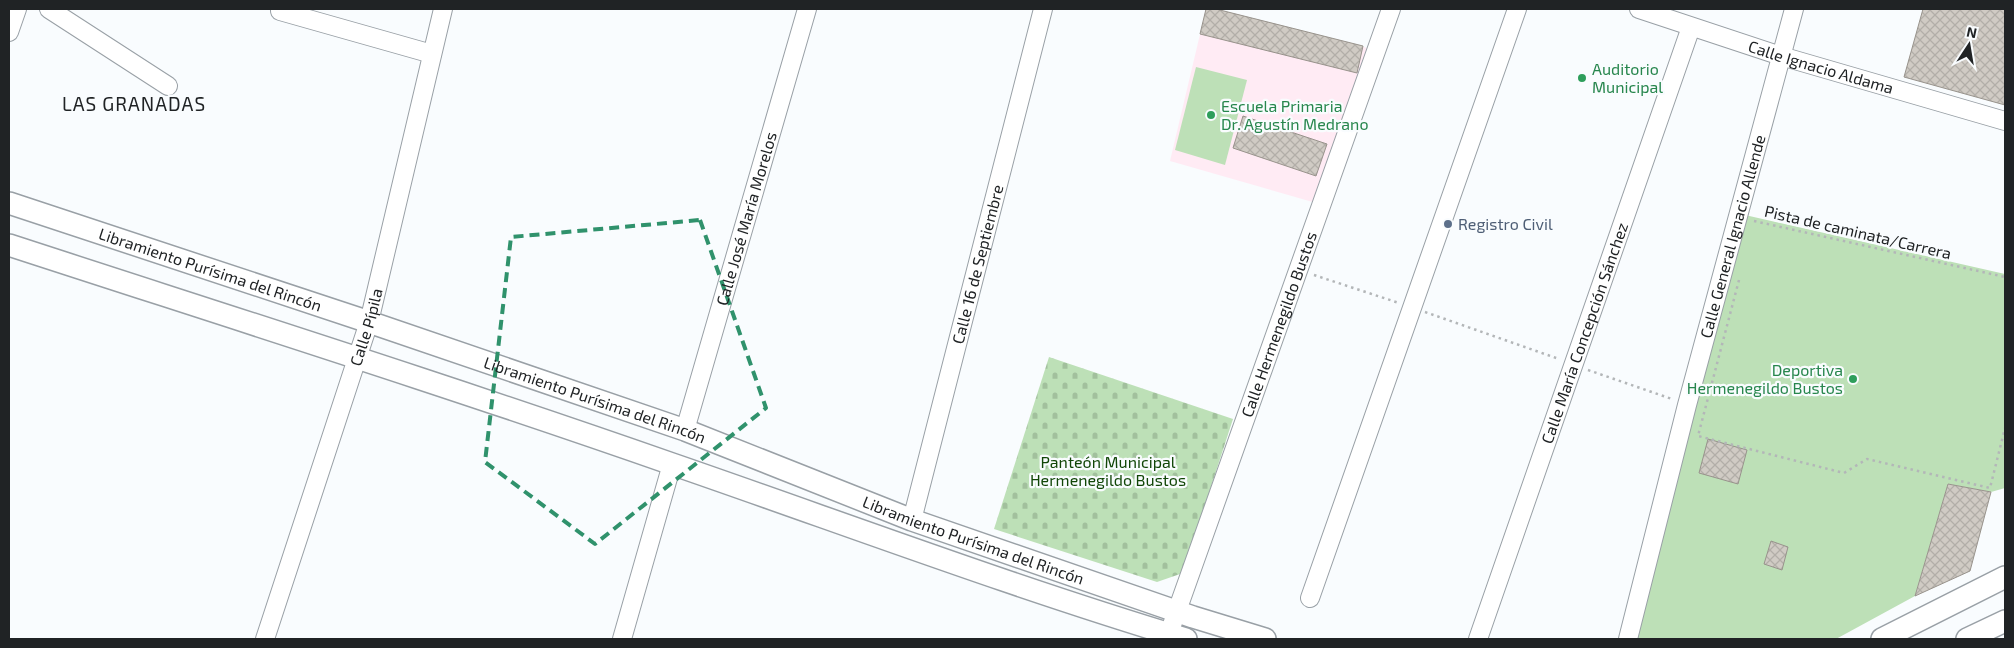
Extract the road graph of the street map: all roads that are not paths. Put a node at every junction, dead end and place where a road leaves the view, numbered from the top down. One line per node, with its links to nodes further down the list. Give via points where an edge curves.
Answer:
1 (17, 9): 12 (street)
2 (49, 9): 15 (street)
3 (443, 9): 13 (street, Calle Pípila)
4 (807, 9): 21 (street, Calle José María Morelos)
5 (1043, 9): 23 (street, Calle 16 de Septiembre)
6 (1391, 9): 26 (street, Calle Hermenegildo Bustos)
7 (1517, 9): 25 (street)
8 (1639, 9): 11 (street, Calle Ignacio Aldama)
9 (1794, 9): 14 (street, Calle General Ignacio Allende)
10 (280, 11): 13 (street)
11 (1691, 27): 14 (street, Calle Ignacio Aldama); 32 (street, Calle María Concepción Sánchez)
12 (9, 32)
13 (432, 54): 19 (street, Calle Pípila)
14 (1781, 56): 16 (street, Calle Ignacio Aldama); 33 (street, Calle General Ignacio Allende)
15 (168, 86)
16 (2005, 121)
17 (9, 203): 19 (main road, Libramiento Purísima del Rincón)
18 (9, 245): 20 (main road, Libramiento Purísima del Rincón)
19 (369, 322): 20 (street, Calle Pípila); 21 (main road, Libramiento Purísima del Rincón)
20 (357, 358): 22 (main road, Libramiento Purísima del Rincón); 29 (street, Calle Pípila)
21 (685, 430): 23 (main road, Libramiento Purísima del Rincón)
22 (672, 464): 28 (main road, Libramiento Purísima del Rincón); 30 (street)
23 (912, 520): 26 (main road, Libramiento Purísima del Rincón)
24 (2005, 577): 34 (main road)
25 (1310, 598)
26 (1176, 611): 28 (street, Calle Hermenegildo Bustos); 31 (main road, Libramiento Purísima del Rincón)
27 (2005, 621): 35 (main road)
28 (1174, 638)
29 (265, 639)
30 (622, 639)
31 (1264, 639)
32 (1478, 639)
33 (1628, 639)
34 (1882, 639)
35 (1967, 639)

